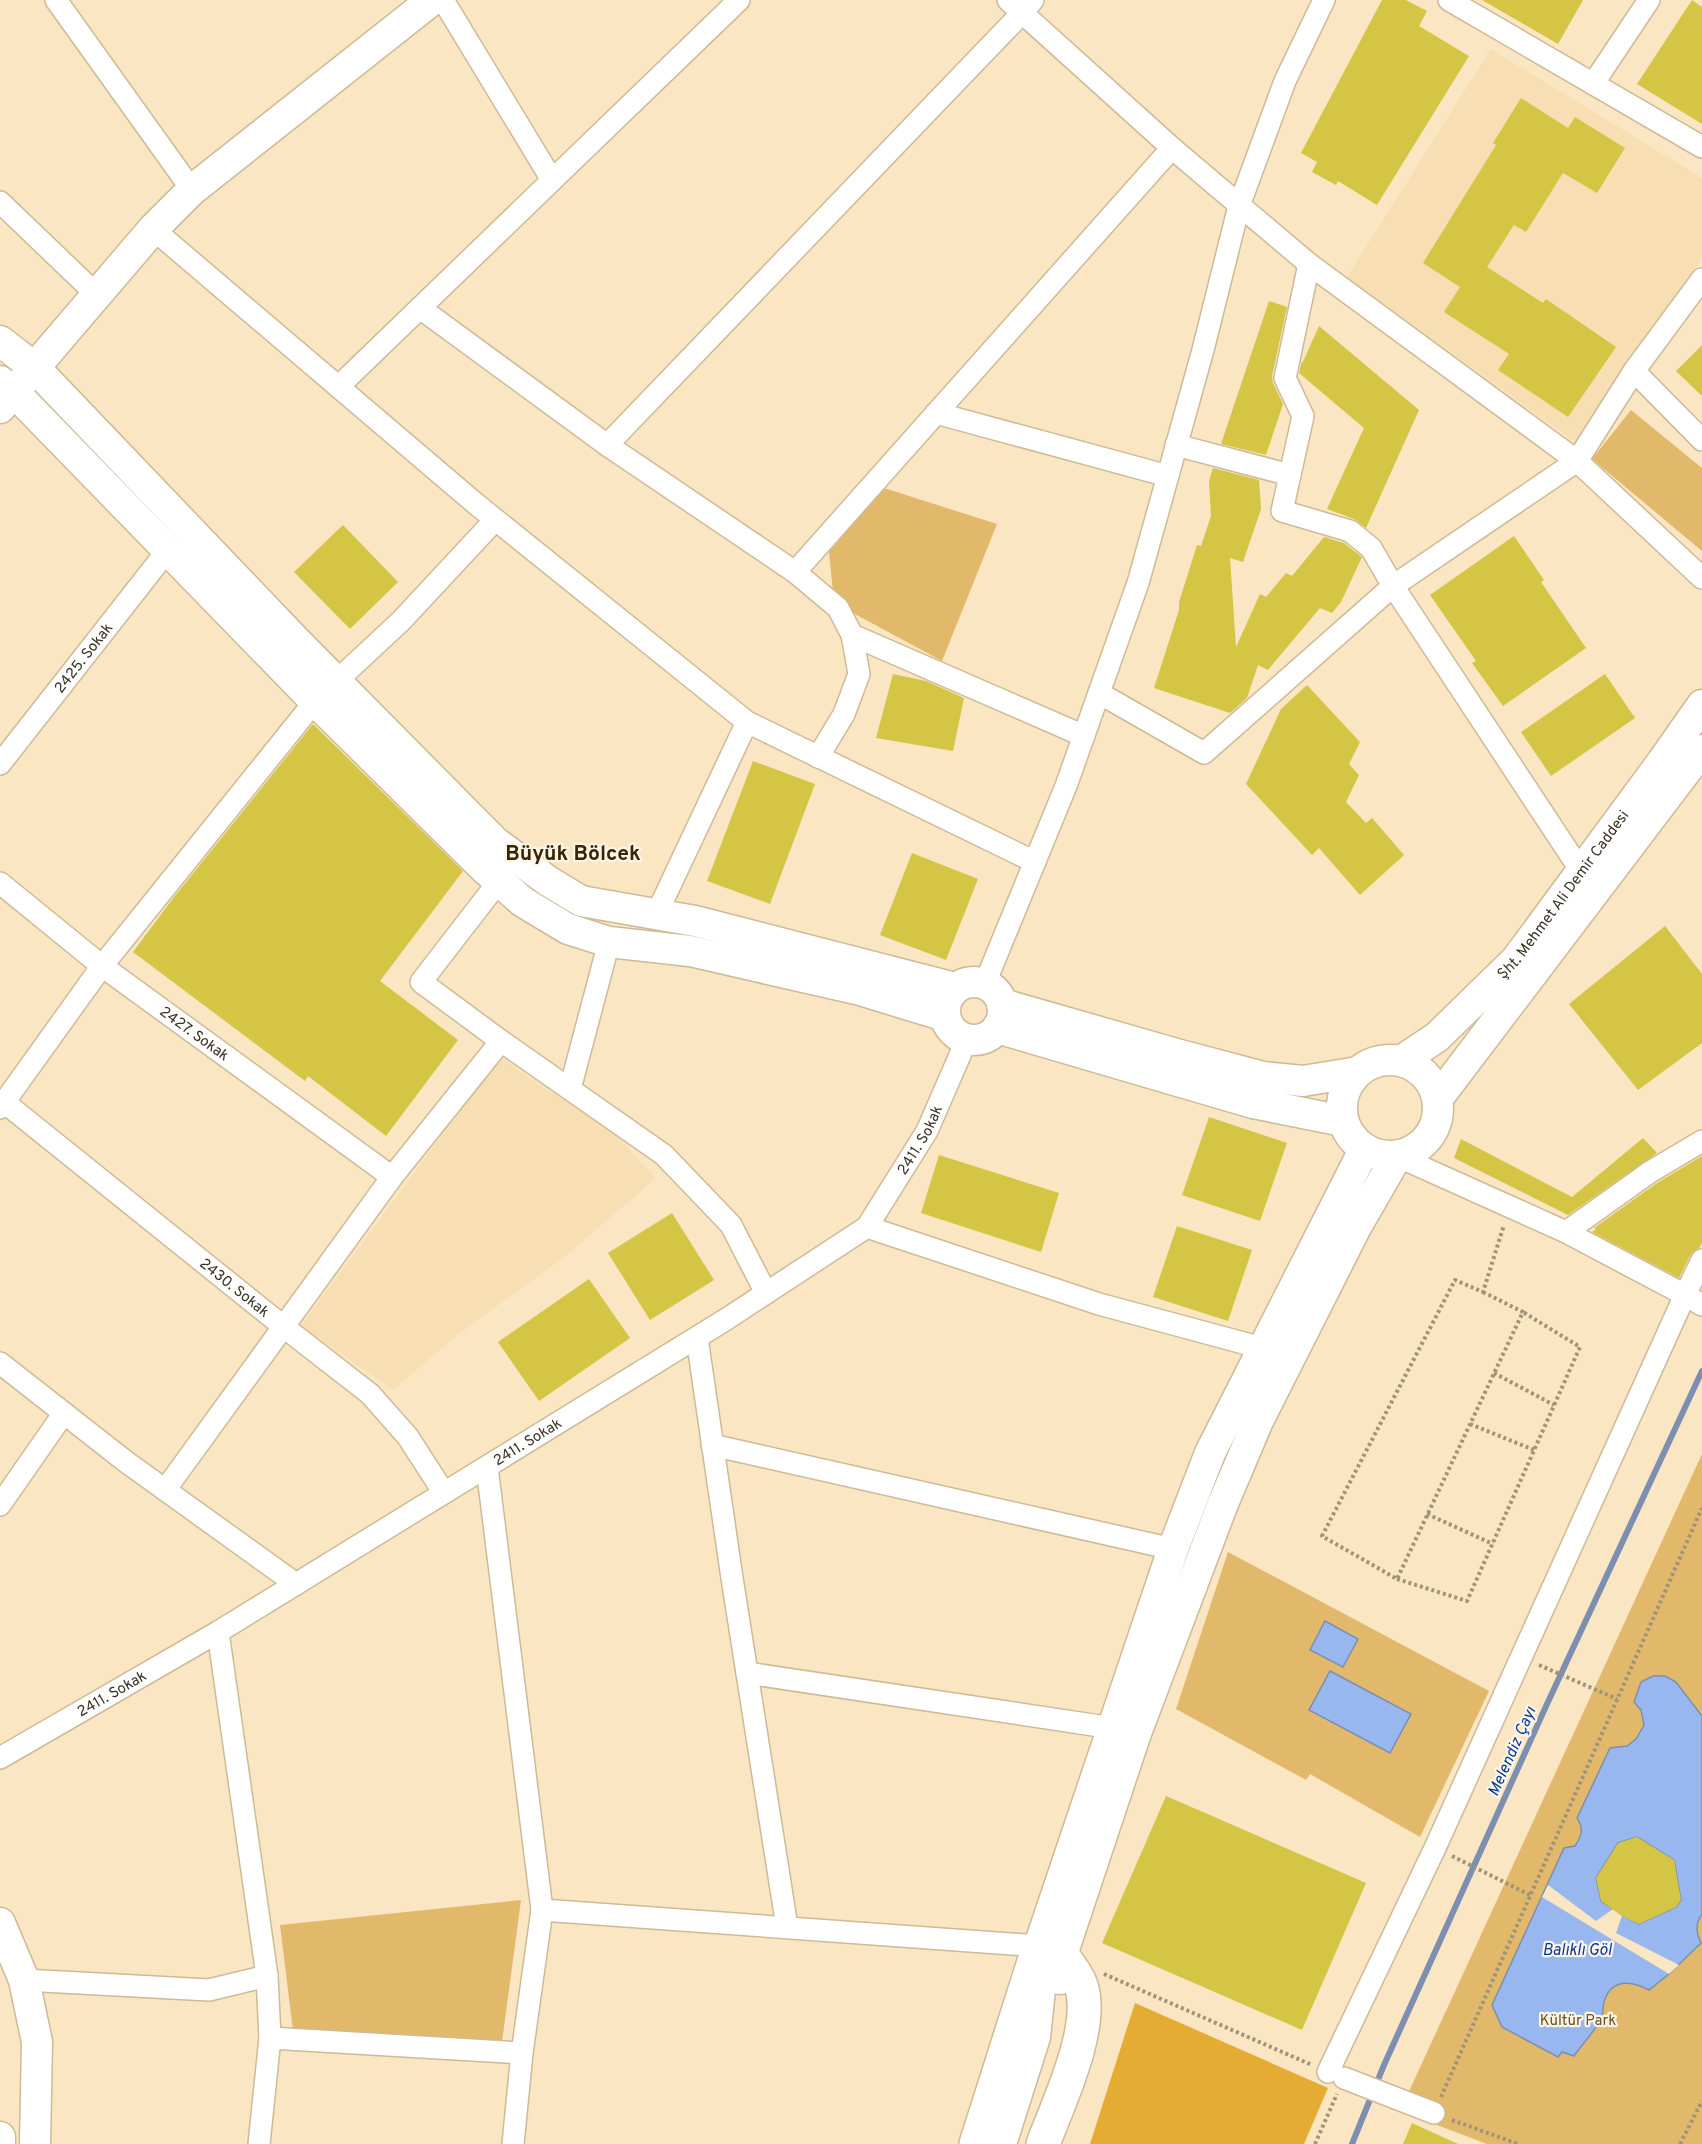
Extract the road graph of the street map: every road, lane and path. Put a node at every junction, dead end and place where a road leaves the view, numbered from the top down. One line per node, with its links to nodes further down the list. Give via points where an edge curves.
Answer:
1 (56, 0): 13 (street)
2 (432, 0): 13 (main road)
3 (443, 0): 12 (street)
4 (739, 0): 12 (street)
5 (1324, 0): 15 (street, via 1285,81)
6 (1449, 0): 9 (street)
7 (1649, 0): 9 (street)
8 (1021, 4): 11 (street); 28 (street)
9 (1593, 84): 10 (street)
10 (1702, 147)
11 (1172, 148): 15 (street); 26 (street)
12 (552, 180): 20 (street)
13 (192, 190): 16 (main road)
14 (0, 202): 19 (street)
15 (1239, 206): 17 (street); 29 (street)
16 (153, 229): 19 (main road); 24 (street)
17 (1309, 264): 30 (street); 32 (street, via 1285,378 1303,416)
18 (1702, 279): 23 (street)
19 (97, 296): 22 (main road)
20 (420, 308): 24 (street); 28 (street)
21 (0, 341): 22 (main road)
22 (35, 368): 25 (main road); 39 (main road)
23 (1634, 371): 27 (street); 30 (street)
24 (338, 387): 33 (street)
25 (5, 394): 34 (main road)
26 (936, 413): 31 (street); 35 (street)
27 (1702, 440)
28 (607, 445): 35 (street)
29 (1176, 445): 31 (street); 32 (street)
30 (1577, 461): 36 (street); 37 (street)
31 (1168, 476): 40 (street, via 1138,583)
32 (1290, 476): 37 (street, via 1282,511 1350,531 1371,548)
33 (495, 520): 39 (street, via 401,621); 42 (street)
34 (168, 551): 39 (main road); 46 (street, 2425. Sokak)
35 (795, 572): 38 (street, via 838,608)
36 (1702, 578)
37 (1394, 586): 40 (street, via 1204,753); 48 (street)
38 (852, 634): 43 (street); 45 (street, via 859,674 844,714)
39 (326, 692): 49 (main road); 51 (main road, via 495,842 548,881 581,901); 53 (street)
40 (1099, 693): 43 (street)
41 (1702, 705): 48 (main road, Şht. Mehmet Ali Demir Caddesi)
42 (747, 722): 45 (street); 51 (street)
43 (1084, 736): 47 (street)
44 (1702, 750): 62 (main road, Şht. Mehmet Ali Demir Caddesi)
45 (818, 757): 47 (street)
46 (0, 764)
47 (1035, 862): 55 (street)
48 (1581, 871): 59 (main road, Şht. Mehmet Ali Demir Caddesi, via 1516,960 1437,1037)
49 (499, 880): 52 (main road, via 523,902 568,929); 58 (street, via 421,982)
50 (0, 883): 53 (street, 2427. Sokak)
51 (656, 915): 54 (main road, via 695,921)
52 (609, 942): 56 (main road, via 690,951 860,990); 61 (street)
53 (102, 966): 63 (street); 68 (street, 2427. Sokak)
54 (955, 988): 55 (main road, via 974,981); 56 (main road, via 945,1004)
55 (995, 1005): 57 (main road, via 990,1035); 60 (main road, via 1263,1077 1303,1081); 64 (main road, via 1253,1103)
56 (945, 1016): 57 (main road, via 952,1030)
57 (967, 1039): 70 (street, 2411. Sokak, via 927,1131)
58 (501, 1041): 61 (street); 68 (street)
59 (1401, 1061): 60 (main road, via 1370,1064); 62 (main road, via 1426,1076)
60 (1358, 1071): 64 (main road, via 1342,1099)
61 (570, 1089): 74 (street, via 664,1155 731,1225)
62 (1438, 1098): 67 (main road, via 1433,1131 1422,1145)
63 (2, 1105): 77 (street, 2430. Sokak)
64 (1343, 1121): 66 (main road, via 1352,1139)
65 (1702, 1141): 71 (street, via 1650,1172)
66 (1364, 1150): 67 (main road, via 1383,1157); 79 (main road)
67 (1397, 1156): 69 (street); 108 (main road, via 1356,1227 1269,1400 1222,1506)
68 (393, 1177): 77 (street)
69 (1510, 1207): 71 (street); 73 (path)
70 (867, 1227): 74 (street, 2411. Sokak); 79 (street, via 1099,1304)
71 (1566, 1232): 75 (street)
72 (1702, 1260): 75 (street)
73 (1483, 1292): 76 (path); 95 (path, via 1455,1280 1322,1536)
74 (766, 1293): 78 (street, 2411. Sokak)
75 (1693, 1300): 98 (street)
76 (1523, 1312): 81 (path); 82 (path, via 1580,1347)
77 (284, 1327): 88 (street); 89 (street, 2430. Sokak, via 370,1394 408,1437)
78 (697, 1338): 85 (street); 87 (street, 2411. Sokak)
79 (1262, 1348): 94 (main road, via 1210,1453)
80 (0, 1363): 83 (street)
81 (1494, 1373): 82 (path); 84 (path)
82 (1554, 1405): 86 (path)
83 (64, 1413): 88 (street); 90 (street)
84 (1470, 1424): 86 (path); 92 (path)
85 (712, 1445): 94 (street); 99 (street)
86 (1534, 1450): 93 (path)
87 (487, 1467): 89 (street, 2411. Sokak); 105 (street)
88 (165, 1490): 96 (street)
89 (444, 1493): 96 (street, 2411. Sokak)
90 (0, 1505)
91 (1702, 1508): 100 (path)
92 (1427, 1514): 93 (path); 95 (path)
93 (1493, 1544): 95 (path, via 1467,1601)
94 (1173, 1549): 101 (main road)
95 (1397, 1579)
96 (296, 1584): 97 (street, 2411. Sokak)
97 (218, 1632): 102 (street, 2411. Sokak); 110 (street)
98 (1522, 1658): 100 (path); 103 (street)
99 (747, 1673): 101 (street); 107 (street)
100 (1617, 1699): 104 (path)
101 (1113, 1728): 108 (main road)
102 (0, 1758)
103 (1435, 1848): 104 (path); 114 (street)
104 (1530, 1895): 116 (path)
105 (542, 1910): 107 (street); 113 (street)
106 (0, 1923): 111 (main road)
107 (787, 1927): 108 (street)
108 (1050, 1951): 122 (highway); 123 (main road, via 1041,1980 1035,2037); 124 (main road, via 1054,2036); 125 (highway, via 1080,1983 1085,2008 1077,2054)
109 (1103, 1973): 114 (path)
110 (267, 1976): 111 (street, via 209,1990); 112 (street)
111 (24, 1980): 119 (main road, via 37,2042)
112 (270, 2038): 113 (street); 120 (street)
113 (522, 2053): 121 (street)
114 (1336, 2075): 116 (street); 126 (path)
115 (1702, 2102): 128 (path)
116 (1434, 2114): 127 (path)
117 (0, 2137): 118 (main road)
118 (0, 2144)
119 (35, 2144)
120 (259, 2144)
121 (513, 2144)
122 (976, 2144)
123 (1001, 2144)
124 (1020, 2144)
125 (1043, 2144)
126 (1315, 2144)
127 (1518, 2144)
128 (1680, 2144)

